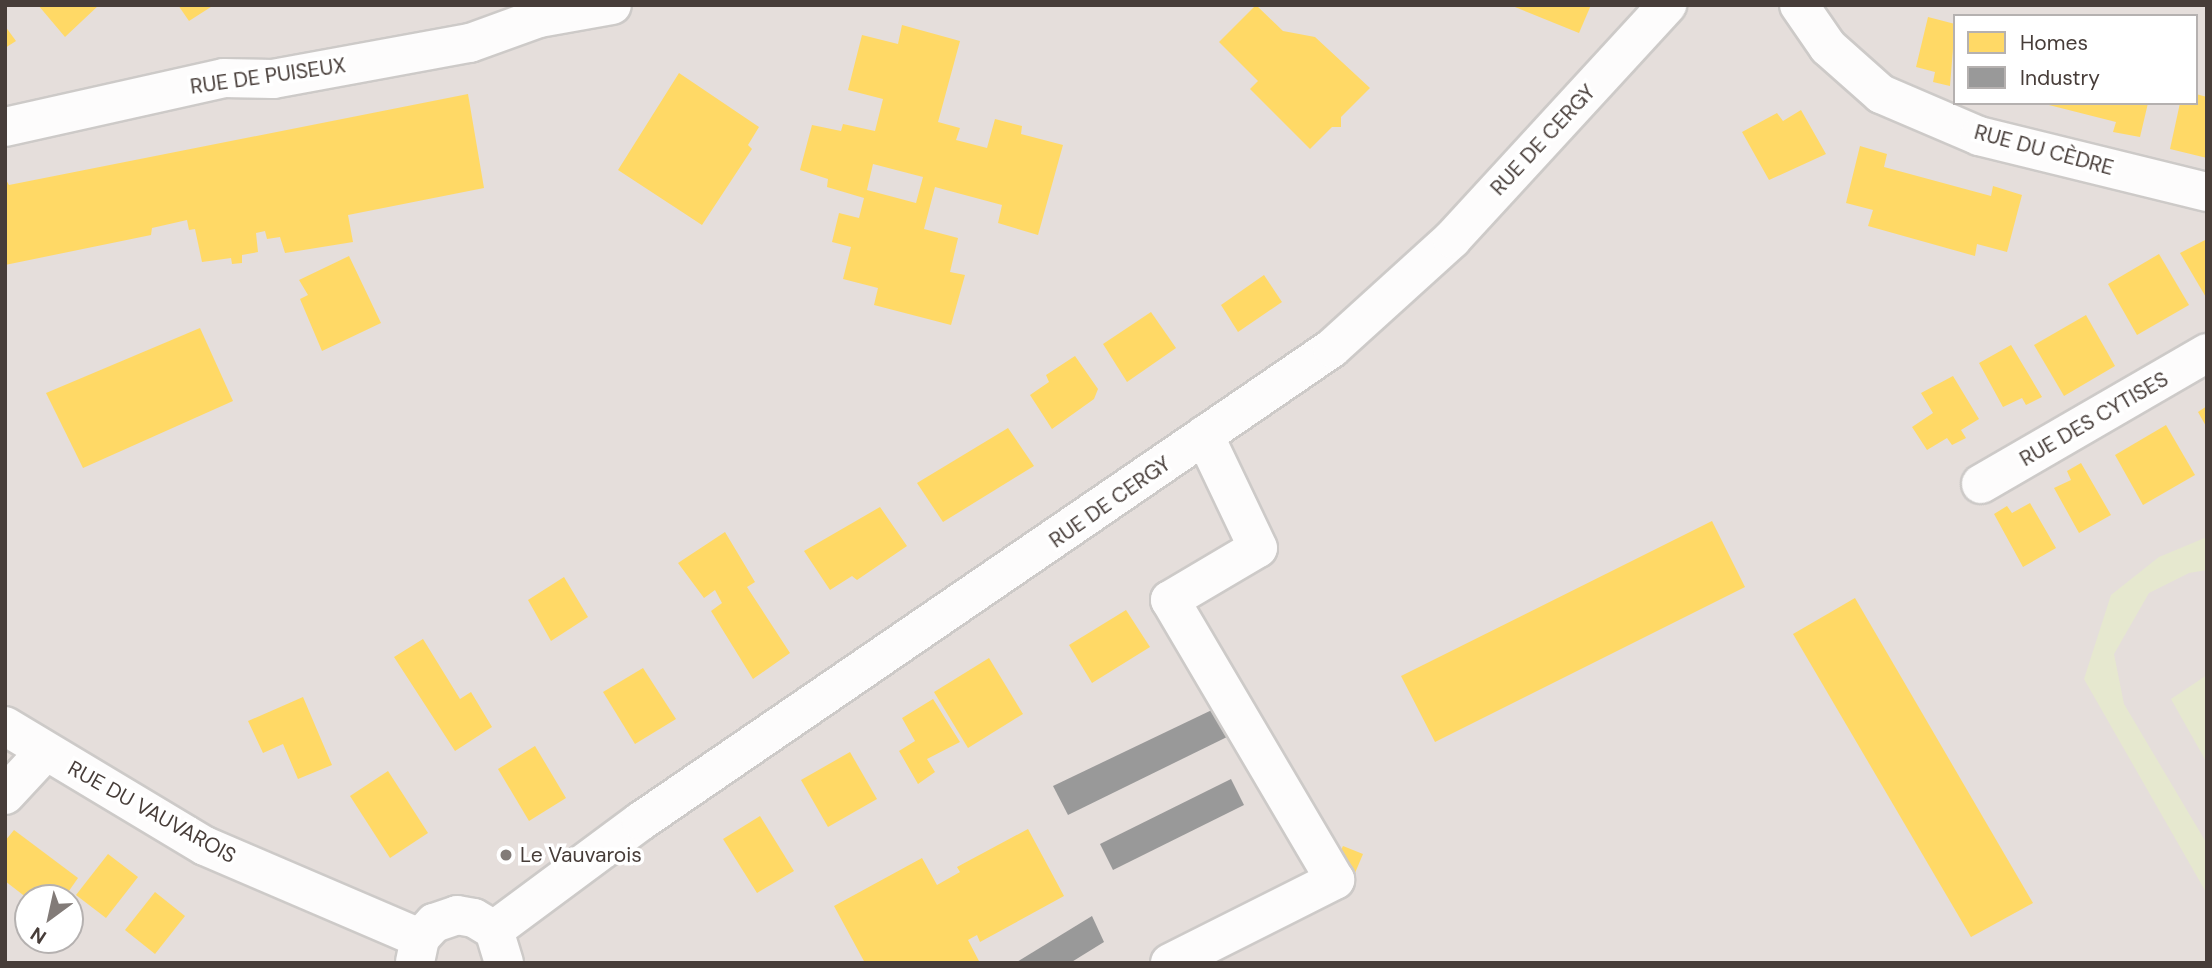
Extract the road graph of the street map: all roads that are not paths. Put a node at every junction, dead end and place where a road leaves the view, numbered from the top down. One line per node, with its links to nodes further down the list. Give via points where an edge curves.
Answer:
1 (612, 5): 4 (street, RUE DE PUISEUX, via 539,18 470,43 273,79 224,78)
2 (1667, 5): 7 (street, RUE DE CERGY, via 1452,239 1332,348)
3 (1799, 5): 5 (street, RUE DU CÈDRE, via 1828,47 1881,94 1979,136)
4 (5, 127)
5 (2207, 192)
6 (2207, 353): 8 (street, RUE DES CYTISES)
7 (1204, 435): 12 (street, RUE DE CERGY, via 1154,474 641,821); 14 (street, via 1258,548 1170,600 1335,880)
8 (1981, 484)
9 (5, 726): 10 (street, RUE DU VAUVAROIS)
10 (44, 753): 11 (street); 13 (street, RUE DU VAUVAROIS, via 205,846)
11 (5, 795)
12 (499, 946): 13 (street, via 474,918 457,915 434,923)
13 (417, 951)
14 (1171, 963)

